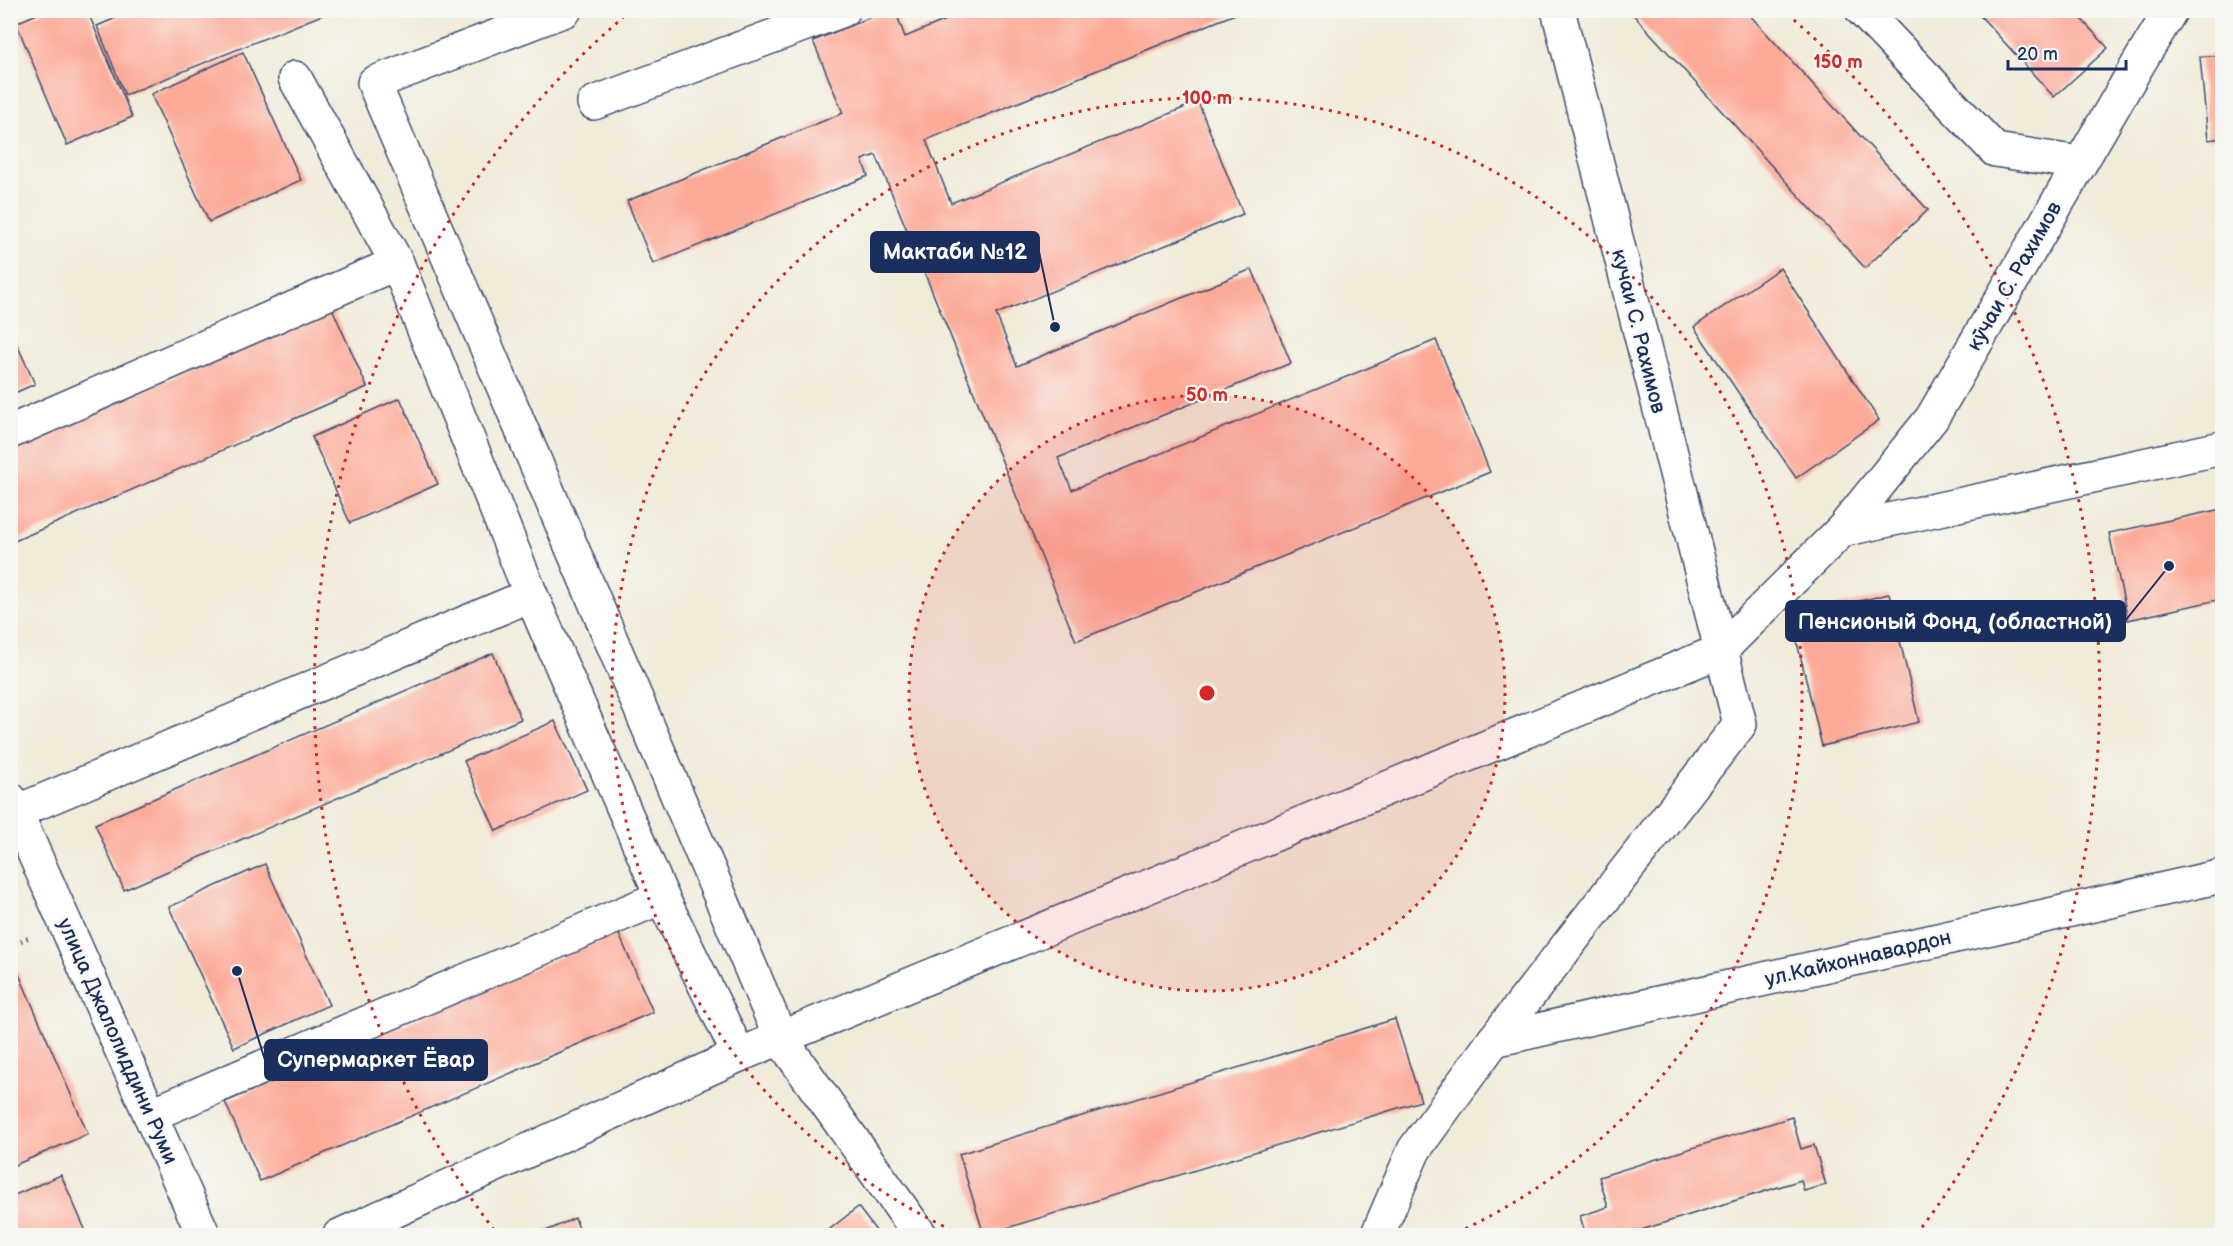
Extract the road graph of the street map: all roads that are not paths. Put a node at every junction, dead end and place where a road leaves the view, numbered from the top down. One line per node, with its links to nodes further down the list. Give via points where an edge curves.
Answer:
1 (566, 10): 19 (street, via 374,83)
2 (843, 10): 7 (street)
3 (1558, 10): 14 (street, кучаи С. Рахимов)
4 (1862, 10): 8 (street, via 1995,150)
5 (2171, 10): 8 (street, кӯчаи С. Рахимов)
6 (295, 78): 9 (street)
7 (594, 103)
8 (2080, 163): 12 (street, кӯчаи С. Рахимов, via 1932,418)
9 (397, 263): 10 (street); 13 (street)
10 (10, 432)
11 (2223, 448): 12 (street)
12 (1842, 530): 14 (street, кӯчаи С. Рахимов)
13 (531, 595): 15 (street); 18 (street)
14 (1720, 651): 19 (street); 20 (street, кучаи С. Рахимов, via 1740,724)
15 (13, 806): 16 (street, улица Джалолиддини Руми)
16 (21, 850): 22 (street, улица Джалолиддини Руми)
17 (2223, 876): 20 (street, ул.Кайхоннавардон)
18 (662, 897): 21 (street); 22 (street)
19 (781, 1039): 21 (street); 25 (street)
20 (1494, 1040): 26 (street, via 1414,1150)
21 (739, 1055): 24 (street)
22 (150, 1114): 23 (street, улица Джалолиддини Руми)
23 (204, 1236)
24 (339, 1236)
25 (921, 1236)
26 (1377, 1236)

